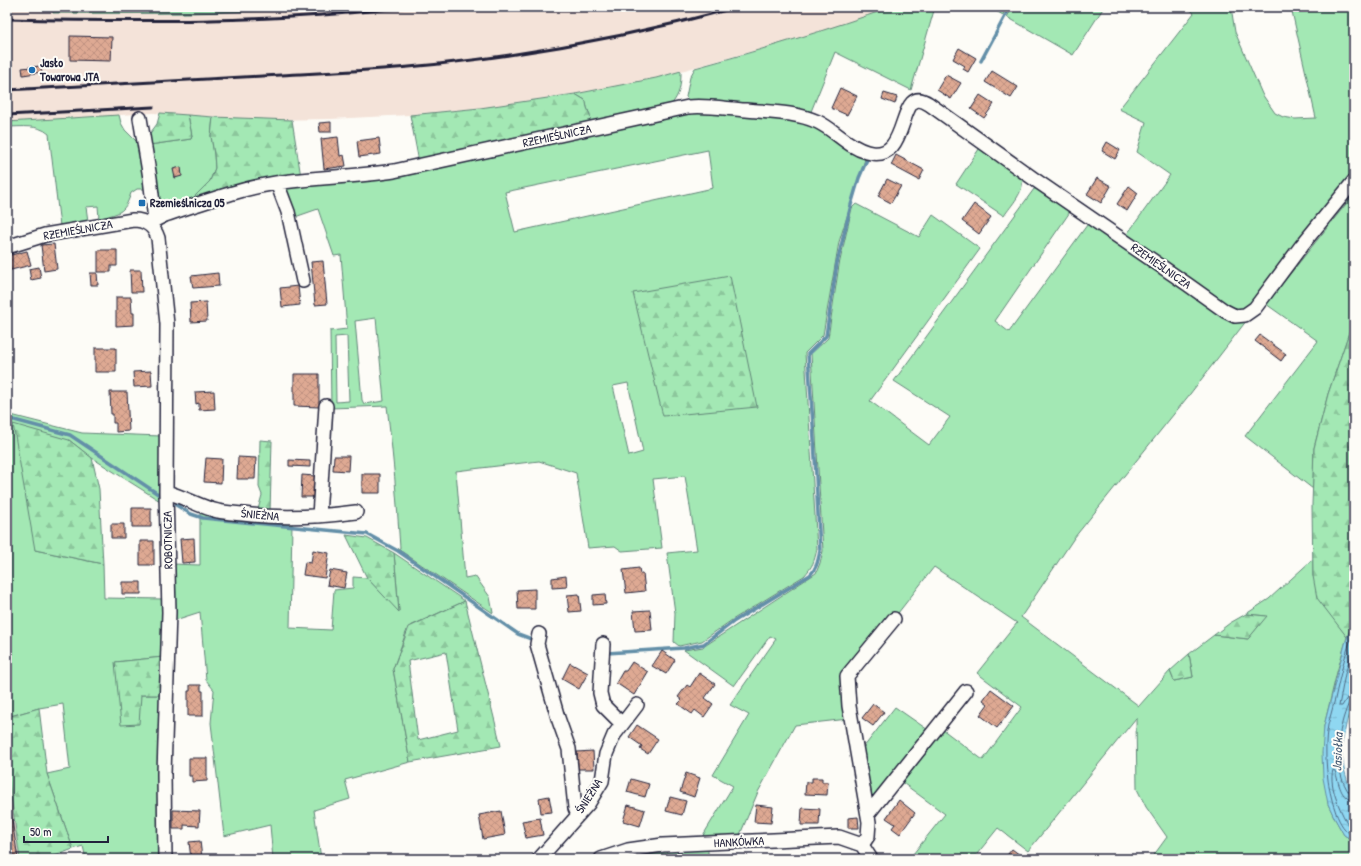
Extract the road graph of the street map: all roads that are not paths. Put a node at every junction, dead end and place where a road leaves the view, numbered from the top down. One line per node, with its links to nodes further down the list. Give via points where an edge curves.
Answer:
1 (140, 118): 4 (street, ROBOTNICZA, via 150,178)
2 (1354, 181): 3 (street, RZEMIEŚLNICZA, via 1255,308 1246,316 1235,316 1225,311 921,100 916,100 908,108 893,146 882,153 874,154 860,150 825,126 801,116 696,106 394,171)
3 (277, 183): 4 (street, RZEMIEŚLNICZA, via 237,190 165,215); 6 (street, via 288,212)
4 (151, 223): 5 (street, RZEMIEŚLNICZA, via 139,220 45,235); 8 (street, ROBOTNICZA, via 158,238 167,324)
5 (7, 247)
6 (303, 281)
7 (326, 406): 10 (street)
8 (166, 492): 10 (street, ŚNIEŻNA, via 218,511 292,518); 20 (street, ROBOTNICZA, via 169,612 164,774)
9 (356, 512): 10 (street, ŚNIEŻNA)
10 (319, 516)
11 (894, 619): 17 (street, via 847,676 849,706)
12 (538, 639): 18 (street, via 558,718 569,749 574,808)
13 (603, 644): 16 (street, via 600,693 604,705)
14 (966, 691): 17 (street)
15 (637, 706): 16 (street, ŚNIEŻNA)
16 (622, 724): 18 (street, ŚNIEŻNA, via 606,754 602,781)
17 (868, 814): 19 (street, via 868,836)
18 (578, 815): 21 (street, ŚNIEŻNA)
19 (862, 845): 22 (street, HANKÓWKA, via 839,837 663,845 628,850); 23 (street)
20 (165, 859)
21 (539, 859)
22 (601, 859)
23 (871, 859)

